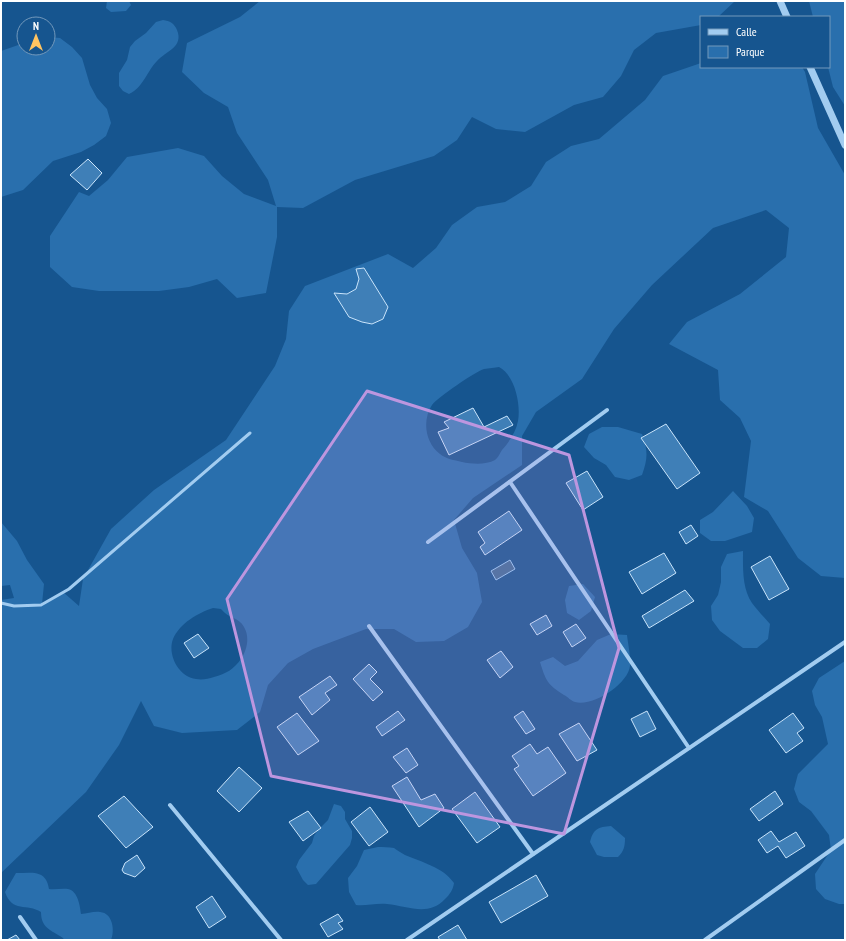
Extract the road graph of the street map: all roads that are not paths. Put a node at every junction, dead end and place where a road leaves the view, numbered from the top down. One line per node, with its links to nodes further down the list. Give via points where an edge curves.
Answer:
1 (780, 1): 2 (street)
2 (787, 16)
3 (810, 68): 4 (street)
4 (845, 145)
5 (607, 410): 7 (street)
6 (250, 433): 9 (lane, via 69,589 41,605)
7 (510, 482): 8 (street); 12 (street)
8 (428, 542)
9 (1, 604)
10 (368, 626): 15 (street)
11 (845, 642): 12 (street)
12 (690, 748): 15 (street)
13 (170, 805): 18 (street)
14 (845, 840): 20 (street)
15 (533, 854): 19 (street)
16 (20, 917): 17 (street)
17 (36, 940)
18 (281, 940)
19 (407, 940)
20 (705, 940)

